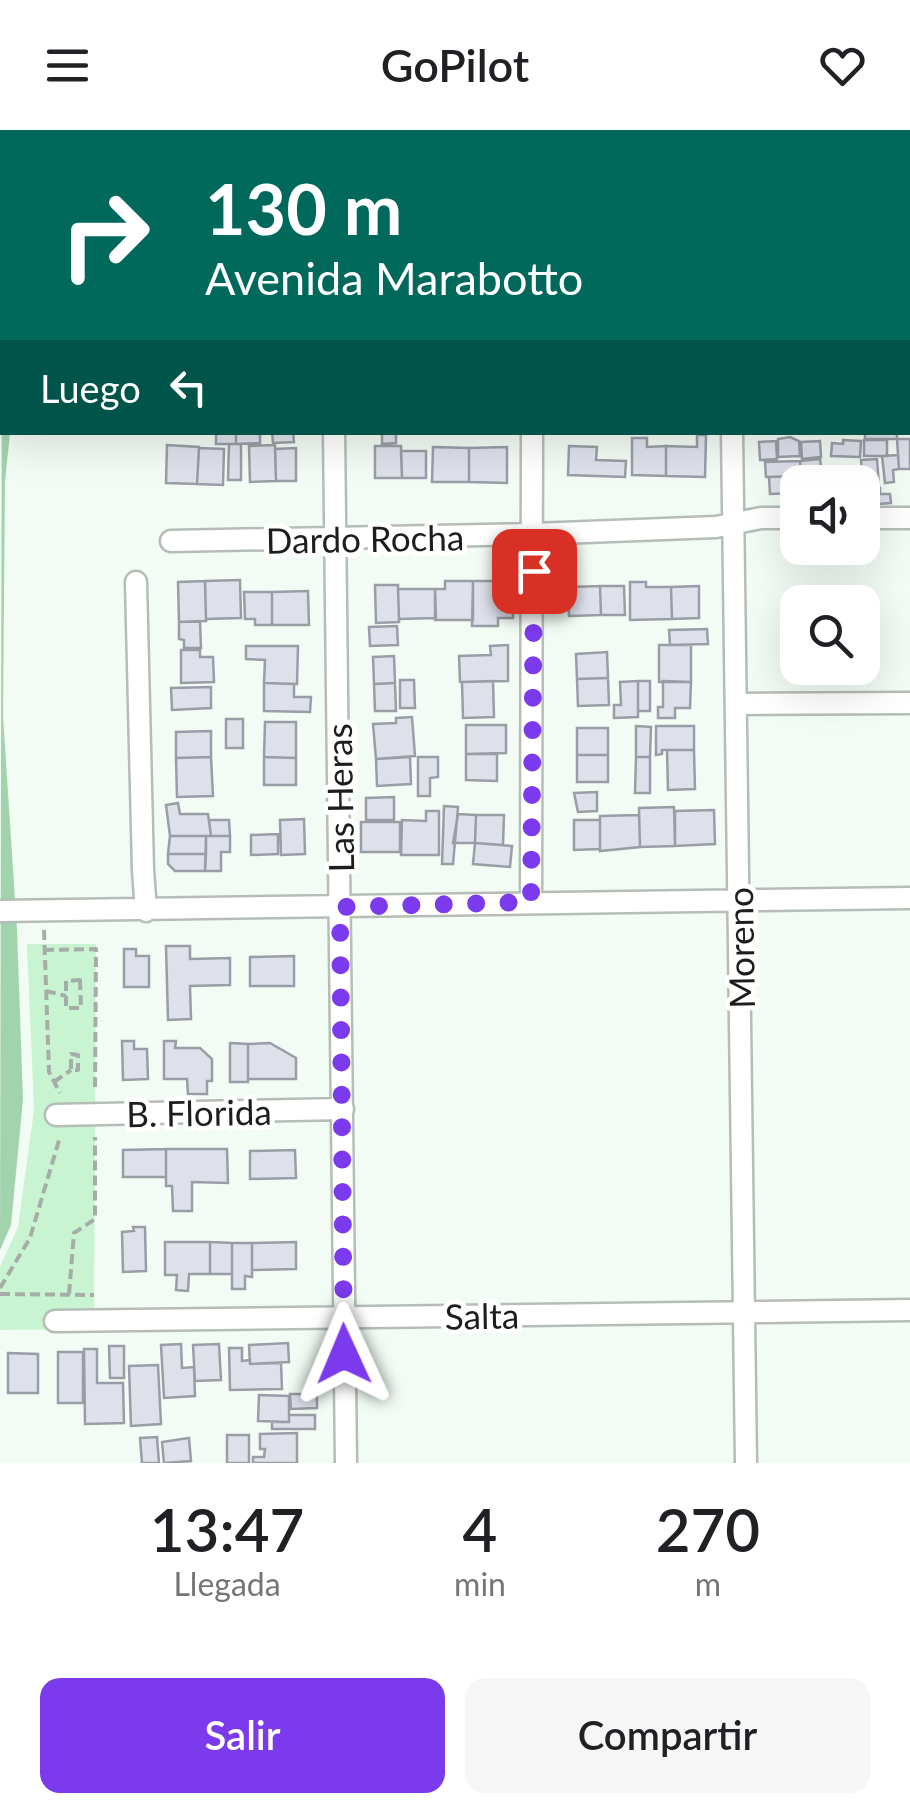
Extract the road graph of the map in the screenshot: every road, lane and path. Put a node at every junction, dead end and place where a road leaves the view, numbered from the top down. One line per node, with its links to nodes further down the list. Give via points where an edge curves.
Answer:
1 (334, 435): 9 (street, Las Heras)
2 (532, 435): 8 (street)
3 (732, 435): 7 (street, Moreno)
4 (780, 518): 7 (street, Dardo Rocha)
5 (880, 518): 6 (street)
6 (910, 518)
7 (733, 526): 8 (street, Dardo Rocha); 13 (street, Moreno)
8 (534, 534): 9 (street, Dardo Rocha); 16 (street)
9 (336, 540): 10 (street, Dardo Rocha); 17 (street, Las Heras)
10 (171, 541)
11 (136, 582): 19 (street)
12 (910, 703): 13 (street)
13 (738, 704): 15 (street, Moreno)
14 (910, 898): 15 (street)
15 (739, 901): 16 (street); 29 (street, Moreno)
16 (531, 902): 17 (street)
17 (340, 907): 19 (street); 24 (street, Las Heras)
18 (0, 911): 19 (street)
19 (146, 911)
20 (46, 990): 21 (path)
21 (66, 996): 21 (path, via 66,1008 81,1008 80,980 66,980)
22 (71, 1070): 23 (path)
23 (54, 1082)
24 (342, 1109): 25 (street, B. Florida); 30 (street, Las Heras)
25 (56, 1115)
26 (0, 1294): 27 (path)
27 (94, 1295)
28 (910, 1310): 29 (street, Salta)
29 (743, 1312): 30 (street, Salta); 33 (street, Moreno)
30 (344, 1318): 31 (street, Salta); 32 (street, Las Heras)
31 (55, 1321)
32 (346, 1463)
33 (746, 1463)

